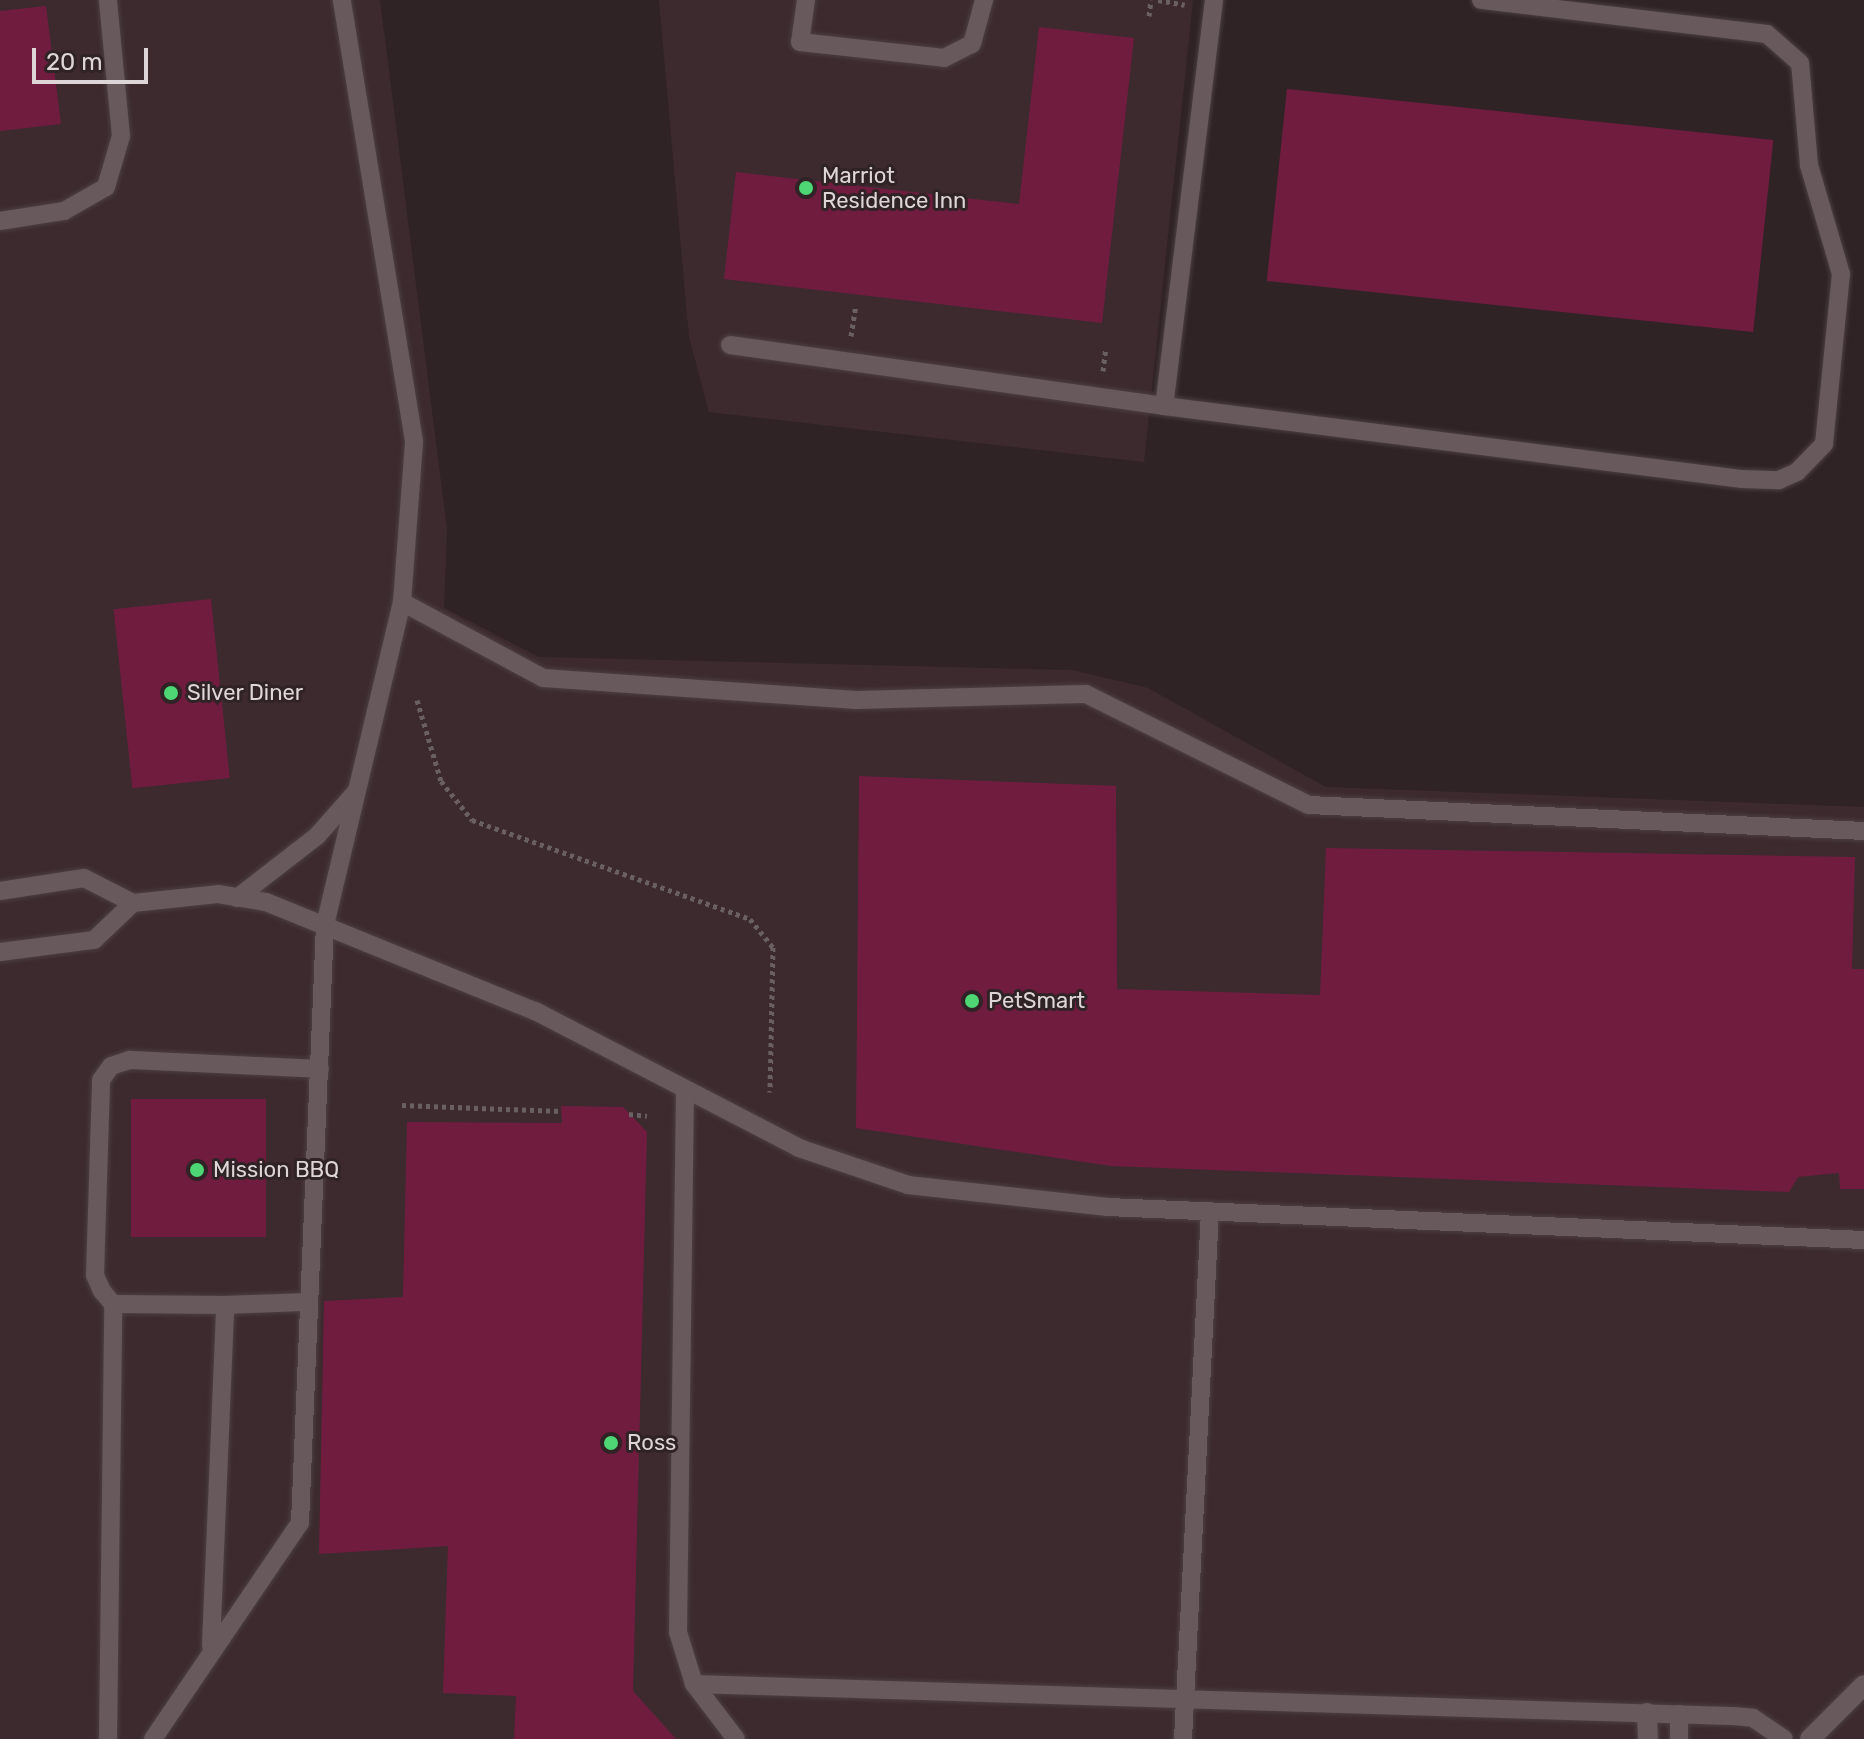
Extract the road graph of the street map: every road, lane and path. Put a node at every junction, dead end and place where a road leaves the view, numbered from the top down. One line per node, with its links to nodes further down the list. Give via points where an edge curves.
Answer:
1 (108, 0): 11 (lane, via 121,136 106,187 64,211)
2 (342, 0): 14 (lane, via 414,441)
3 (806, 0): 4 (lane, via 800,42 944,58 972,44)
4 (984, 0)
5 (1151, 0): 10 (path)
6 (1158, 0): 9 (path)
7 (1214, 0): 13 (lane)
8 (1481, 0): 13 (lane, via 1767,34 1800,63 1809,165 1841,274 1824,444 1815,459 1779,480)
9 (1186, 5)
10 (1149, 16)
11 (0, 221)
12 (730, 345): 13 (lane)
13 (1164, 406)
14 (402, 602): 16 (lane); 17 (lane, via 543,678 856,700 1086,694 1309,805)
15 (417, 700): 25 (path, via 441,781 472,820 750,919 773,947)
16 (357, 791): 19 (lane, via 317,836); 21 (lane)
17 (1864, 831)
18 (0, 891): 20 (lane, via 84,878)
19 (237, 898): 20 (lane); 21 (lane)
20 (133, 903): 22 (lane, via 94,940)
21 (325, 925): 23 (lane); 24 (lane, via 535,1011)
22 (0, 952)
23 (320, 1069): 32 (lane); 33 (lane, via 130,1060 111,1066 101,1080 95,1275)
24 (685, 1091): 30 (lane, via 799,1148 908,1185); 36 (lane, via 678,1632)
25 (770, 1092)
26 (402, 1105): 27 (path)
27 (561, 1111)
28 (629, 1114): 29 (path)
29 (647, 1116)
30 (1210, 1211): 31 (lane); 38 (lane)
31 (1864, 1240)
32 (308, 1302): 34 (lane); 35 (lane, via 300,1523)
33 (113, 1304): 34 (lane); 41 (lane)
34 (225, 1305): 35 (lane, via 218,1625)
35 (205, 1668): 42 (lane)
36 (694, 1684): 38 (lane); 43 (lane)
37 (1864, 1685): 48 (street)
38 (1183, 1701): 39 (lane); 44 (lane)
39 (1647, 1713): 40 (lane); 45 (street)
40 (1679, 1714): 46 (lane); 47 (lane, via 1753,1718)
41 (108, 1739)
42 (153, 1739)
43 (736, 1739)
44 (1183, 1739)
45 (1648, 1739)
46 (1679, 1739)
47 (1784, 1739)
48 (1810, 1739)

